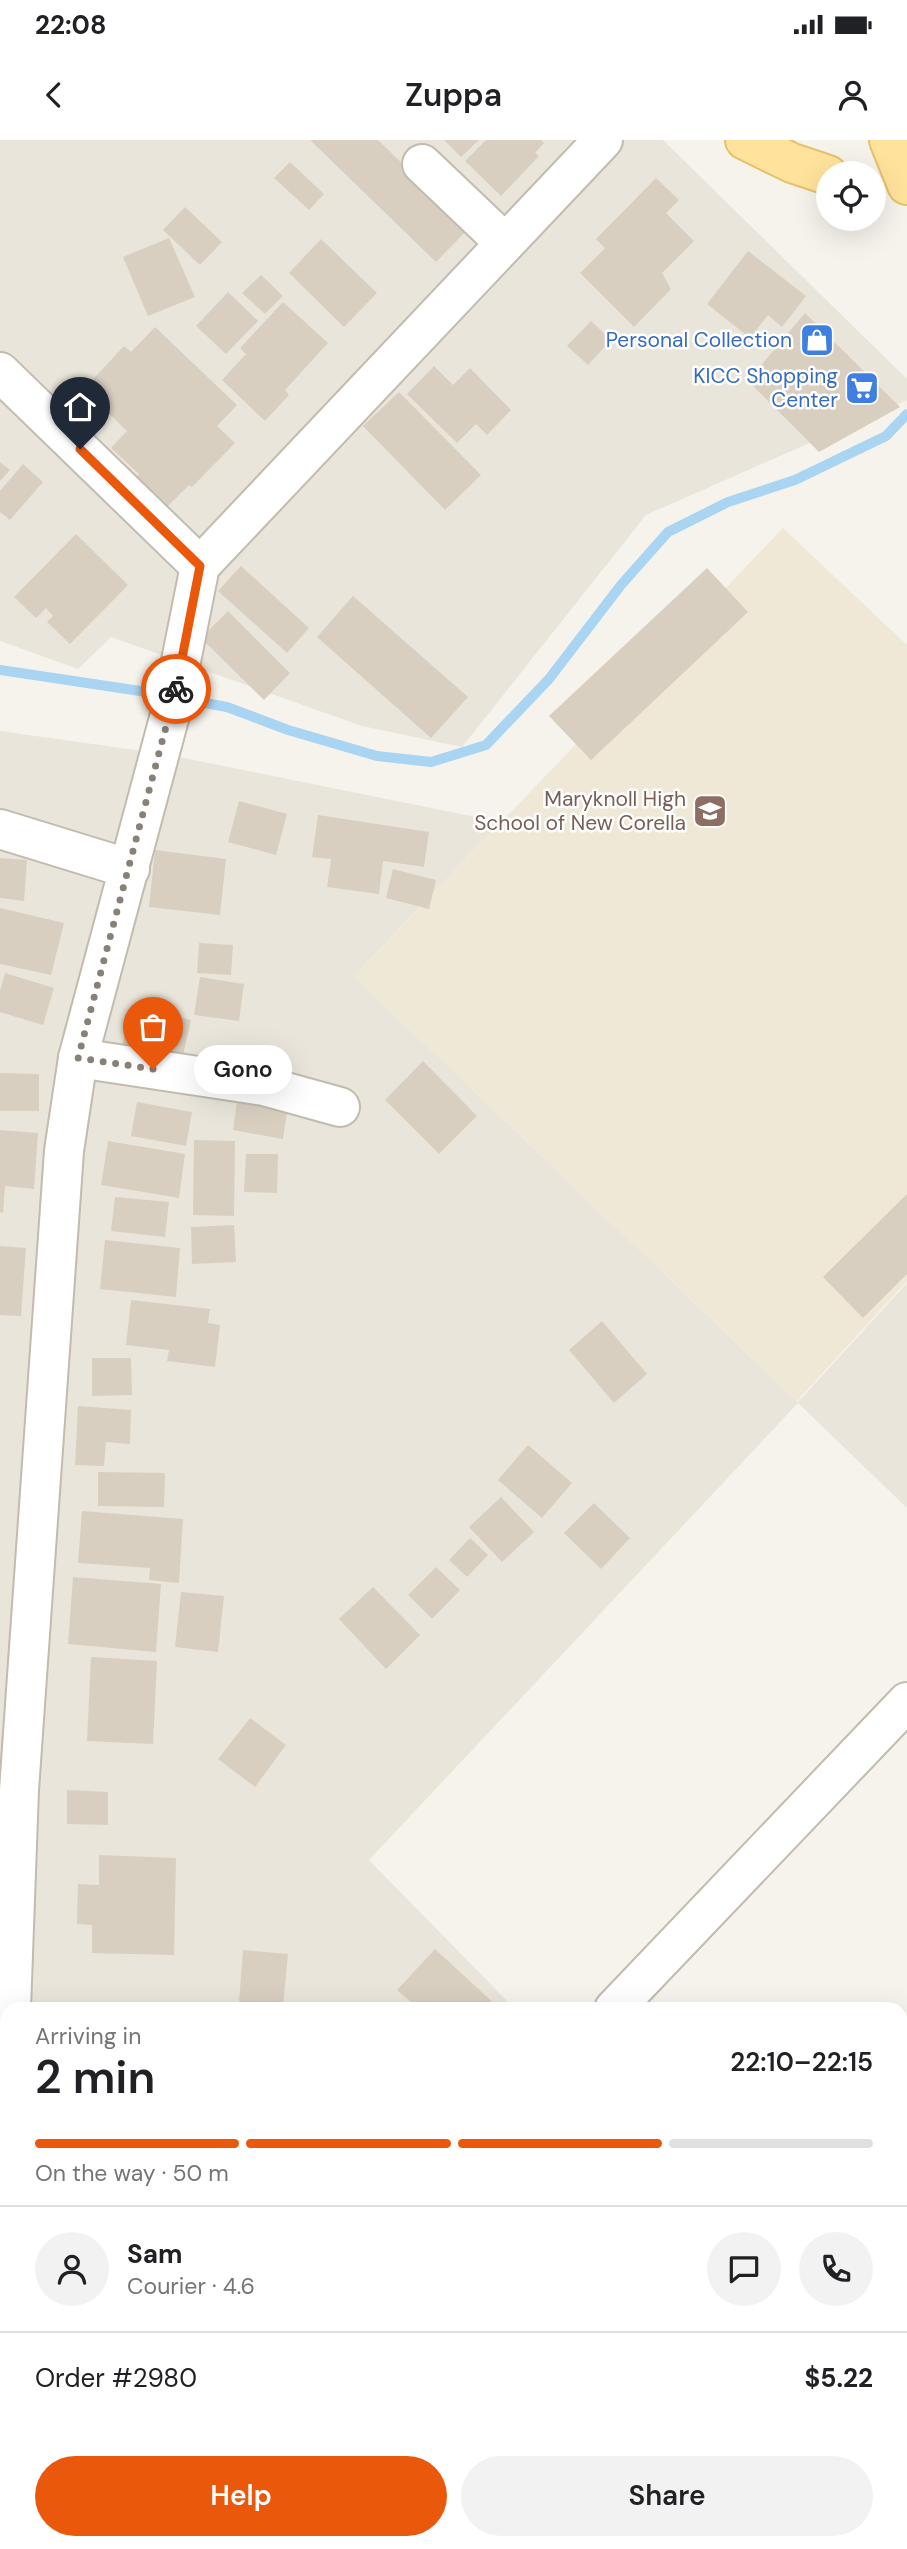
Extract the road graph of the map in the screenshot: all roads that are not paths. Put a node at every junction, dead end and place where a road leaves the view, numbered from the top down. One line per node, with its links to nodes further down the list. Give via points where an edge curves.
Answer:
1 (603, 140): 9 (street)
2 (745, 140): 5 (main road)
3 (890, 140): 6 (main road)
4 (422, 164): 9 (street)
5 (816, 171)
6 (907, 185)
7 (886, 189): 8 (main road)
8 (907, 194)
9 (505, 243): 11 (street)
10 (0, 372): 11 (street)
11 (200, 566): 13 (street, via 171,710)
12 (0, 829): 13 (street)
13 (130, 869): 14 (street)
14 (78, 1058): 15 (street, via 264,1086); 17 (street, via 56,1251 19,1790)
15 (340, 1107)
16 (907, 1702): 18 (street)
17 (11, 2002)
18 (621, 2002)

